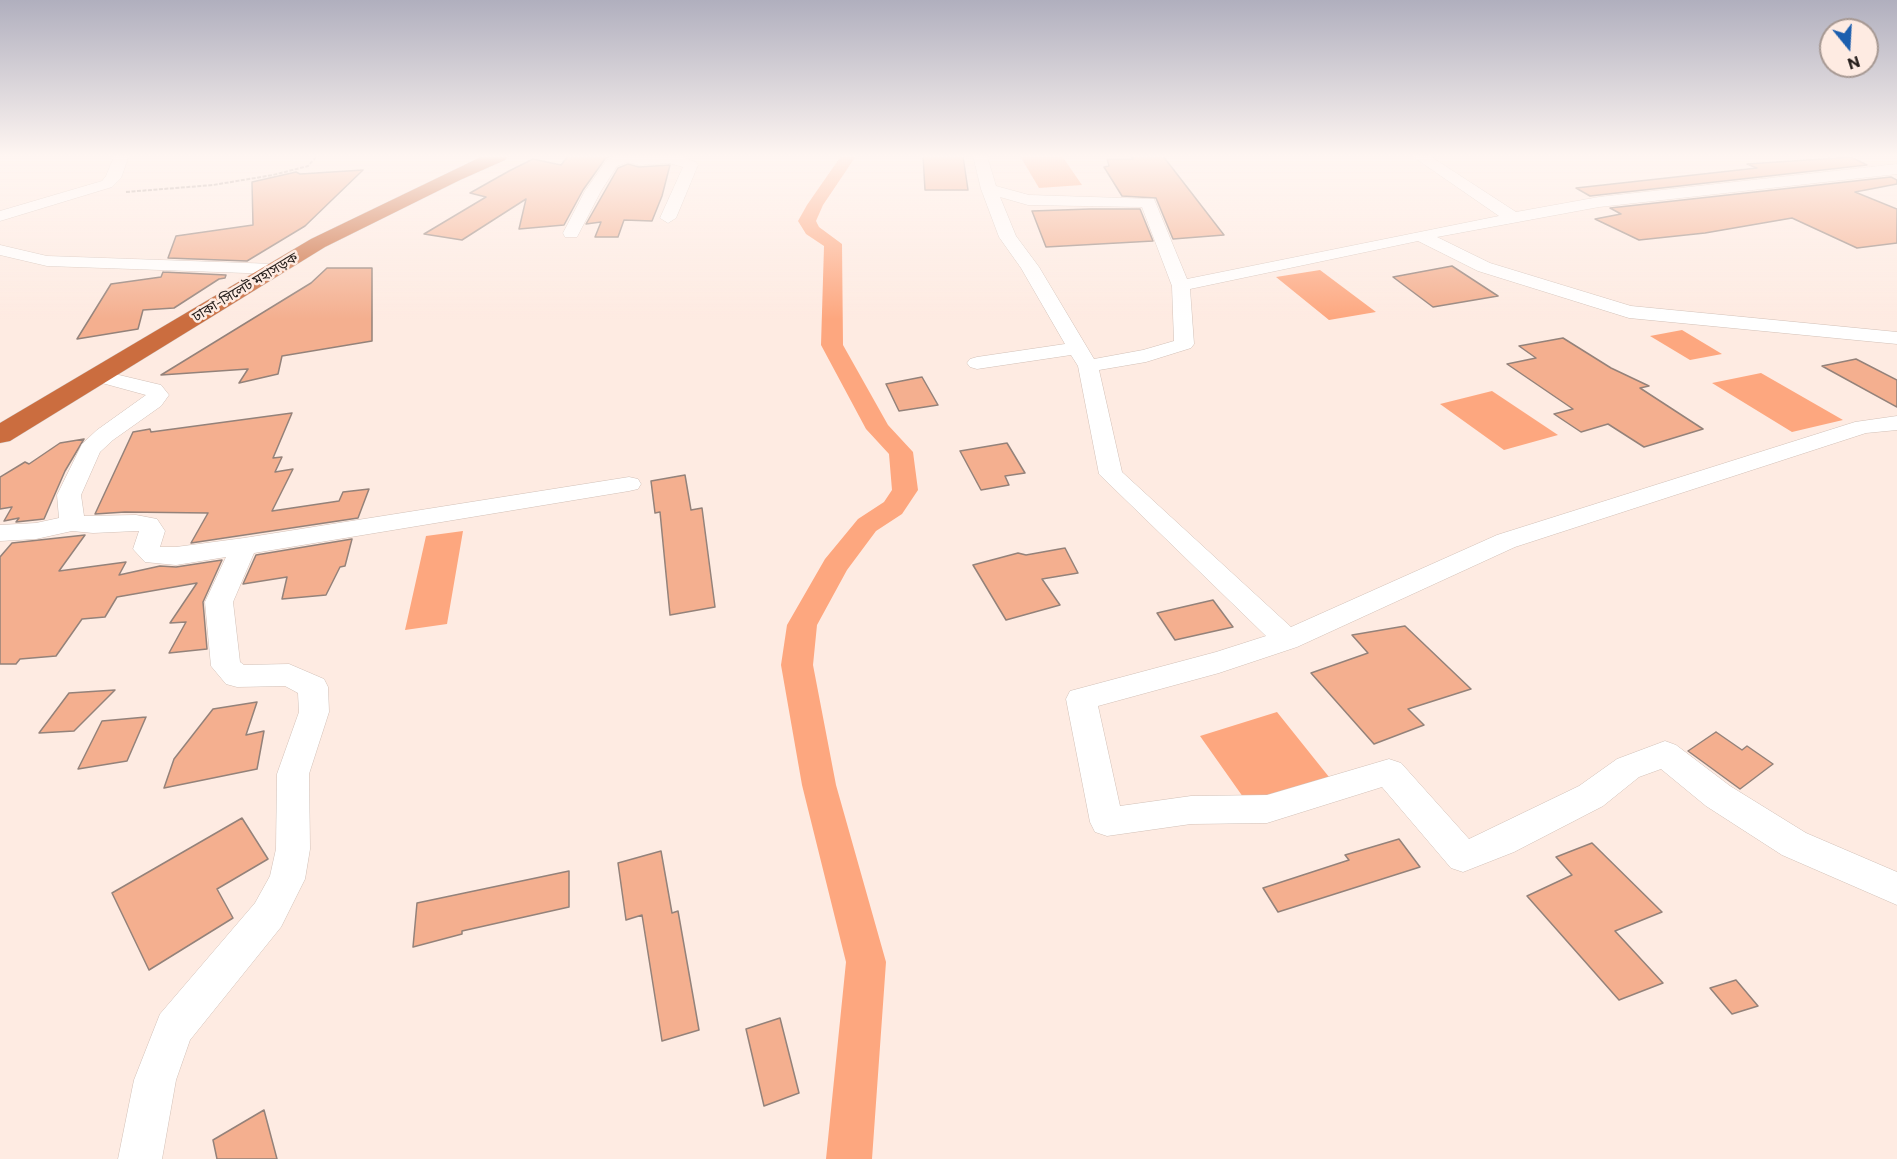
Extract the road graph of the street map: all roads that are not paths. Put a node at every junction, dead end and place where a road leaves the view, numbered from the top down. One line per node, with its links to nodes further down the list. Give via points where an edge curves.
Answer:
1 (20, 210): 9 (street)
2 (384, 210): 15 (highway, ঢাকা-সিলেট মহাসড়ক)
3 (583, 210): 12 (street)
4 (671, 210): 10 (street)
5 (997, 210): 18 (street, via 1008,237)
6 (1151, 210): 16 (street)
7 (1500, 210): 11 (street)
8 (1555, 210): 11 (street)
9 (0, 216)
10 (668, 218)
11 (1512, 218): 13 (street)
12 (571, 232)
13 (1420, 235): 16 (street); 17 (street, via 1484,267 1629,312)
14 (0, 250): 15 (street, via 47,261)
15 (275, 269): 20 (highway, ঢাকা-সিলেট মহাসড়ক)
16 (1181, 286): 18 (street, via 1184,344 1146,356)
17 (1897, 338)
18 (1083, 357): 19 (street); 27 (street, via 1111,474)
19 (977, 363)
20 (98, 376): 22 (highway, ঢাকা-সিলেট মহাসড়ক); 24 (street, via 153,390 158,395 90,449 69,495)
21 (1897, 423): 27 (street, via 1863,427 1506,541)
22 (0, 435)
23 (629, 484): 26 (street)
24 (72, 523): 25 (street); 26 (street, via 148,525 152,531 146,549 154,556)
25 (0, 533)
26 (244, 546): 29 (street, via 219,602 226,666 237,676 289,675 314,687 314,712 293,774 293,849 287,879 268,915 174,1028 155,1080)
27 (1287, 640): 28 (street, via 1081,699 1107,822 1191,810 1267,808 1389,772 1464,857 1591,796 1628,768 1665,754 1718,796 1794,844)
28 (1897, 889)
29 (140, 1159)

